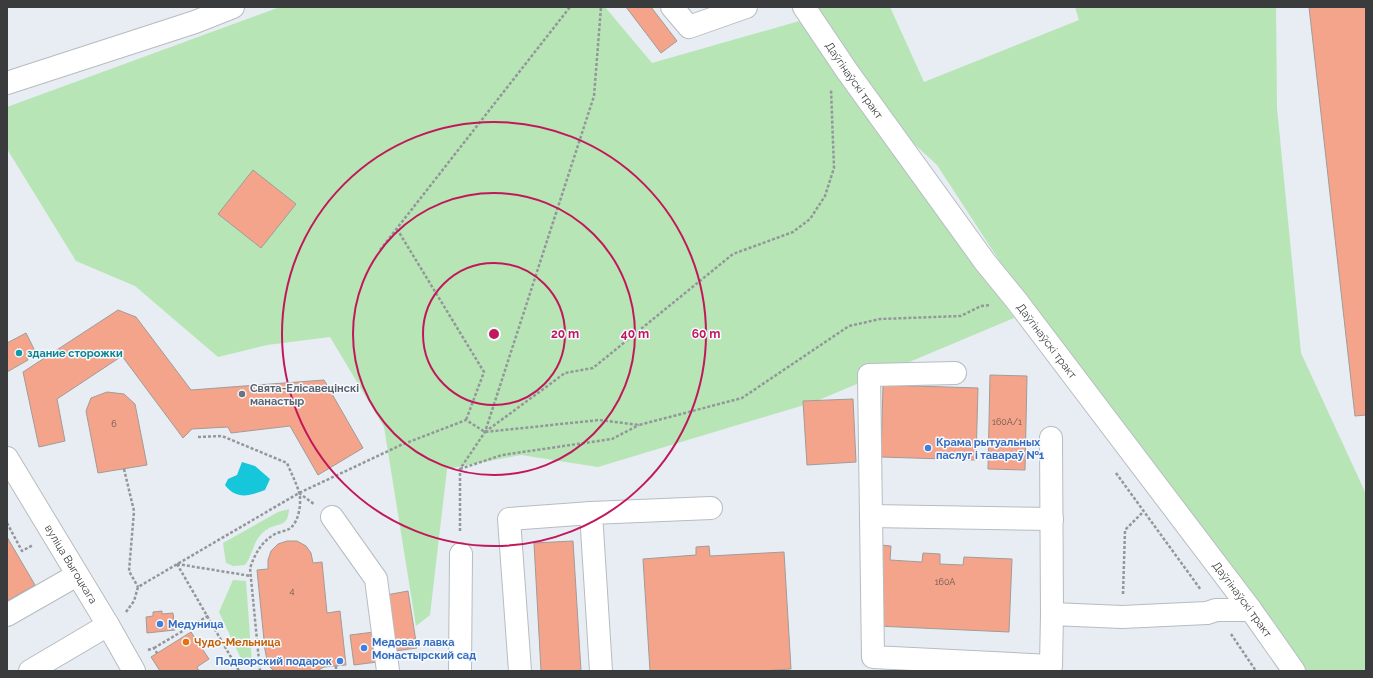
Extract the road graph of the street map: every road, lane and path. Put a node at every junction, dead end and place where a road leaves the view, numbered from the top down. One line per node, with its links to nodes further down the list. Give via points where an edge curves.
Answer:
1 (233, 7): 7 (street)
2 (570, 7): 10 (path)
3 (601, 7): 16 (path, via 594,96)
4 (672, 7): 5 (street, via 690,27)
5 (746, 7)
6 (804, 7): 36 (street, Даўгінаўскі тракт, via 985,262)
7 (191, 14): 9 (street)
8 (831, 81): 16 (path, via 834,168 825,196 810,219 793,232 733,254 593,368 565,373)
9 (7, 83)
10 (397, 229): 11 (path); 14 (path, via 484,372)
11 (380, 250)
12 (995, 305): 15 (path, via 981,306 961,316 880,319 849,326 742,398)
13 (955, 373): 26 (street, via 869,375)
14 (466, 420): 16 (path); 22 (path, via 401,445)
15 (639, 425): 16 (path, via 600,420); 21 (path, via 612,439 502,456)
16 (485, 432): 21 (path)
17 (198, 437): 22 (path, via 222,436 287,463)
18 (1051, 438): 28 (street)
19 (7, 458): 33 (street, вуліца Выгоцкага)
20 (124, 469): 35 (path, via 134,510 128,571)
21 (460, 470): 31 (path)
22 (300, 493): 32 (path); 34 (path, via 297,520 290,529 264,542 255,554 250,568)
23 (711, 508): 25 (street)
24 (1143, 512): 40 (path, via 1125,530)
25 (591, 513): 51 (street, via 509,519); 52 (street)
26 (871, 516): 28 (street); 37 (street, via 873,657 1051,666)
27 (332, 517): 49 (street, via 376,579)
28 (1052, 519): 37 (street)
29 (7, 523): 30 (path, via 22,551)
30 (35, 544)
31 (460, 554): 50 (street)
32 (177, 564): 34 (path); 35 (path); 39 (path)
33 (78, 574): 38 (street); 41 (street, вуліца Выгоцкага)
34 (251, 576): 47 (path)
35 (138, 587): 41 (path, via 134,601 124,616)
36 (1251, 610): 40 (street); 53 (street, Даўгінаўскі тракт)
37 (1052, 614): 40 (street)
38 (7, 615)
39 (208, 616): 42 (path); 46 (path)
40 (1122, 617)
41 (108, 624): 44 (street); 45 (street, вуліца Выгоцкага)
42 (154, 648)
43 (336, 666): 48 (path)
44 (30, 671)
45 (134, 671)
46 (240, 671)
47 (260, 671)
48 (336, 671)
49 (388, 671)
50 (460, 671)
51 (520, 671)
52 (601, 671)
53 (1294, 671)

